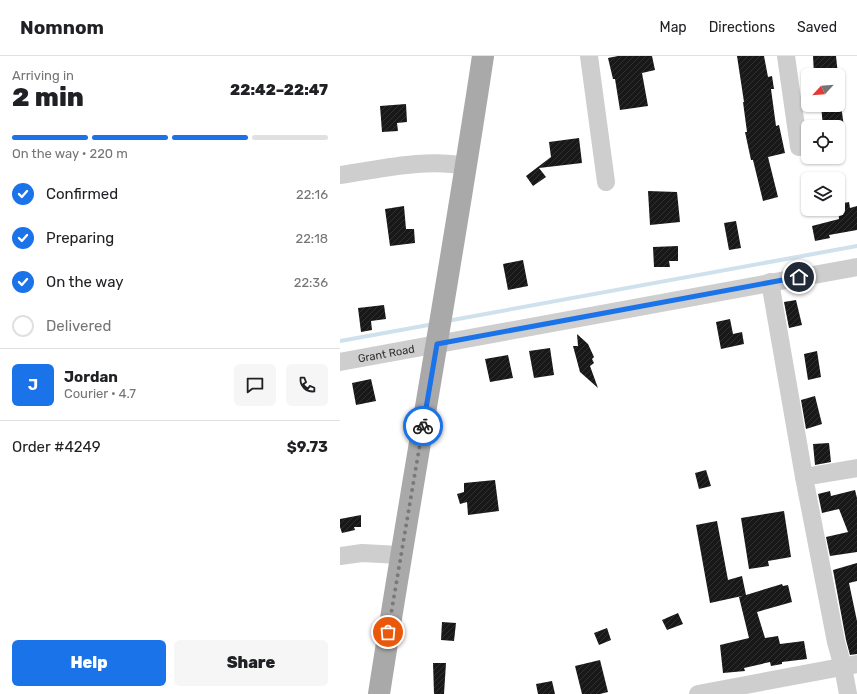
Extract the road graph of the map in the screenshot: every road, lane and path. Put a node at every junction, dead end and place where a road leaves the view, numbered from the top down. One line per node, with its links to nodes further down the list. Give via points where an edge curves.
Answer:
1 (483, 56): 5 (main road)
2 (589, 56): 7 (street)
3 (786, 56): 4 (street)
4 (799, 147)
5 (460, 165): 6 (street, via 427,163); 10 (main road)
6 (340, 175)
7 (606, 182)
8 (857, 267): 9 (street, Grant Road)
9 (770, 282): 10 (street, Grant Road); 13 (street)
10 (437, 344): 11 (street, Grant Road); 14 (main road)
11 (340, 362)
12 (857, 468): 13 (street)
13 (804, 477): 16 (street, via 836,642)
14 (400, 555): 15 (street, via 362,553); 17 (main road)
15 (340, 556)
16 (850, 665): 18 (street); 19 (street)
17 (379, 694)
18 (698, 694)
19 (848, 694)

